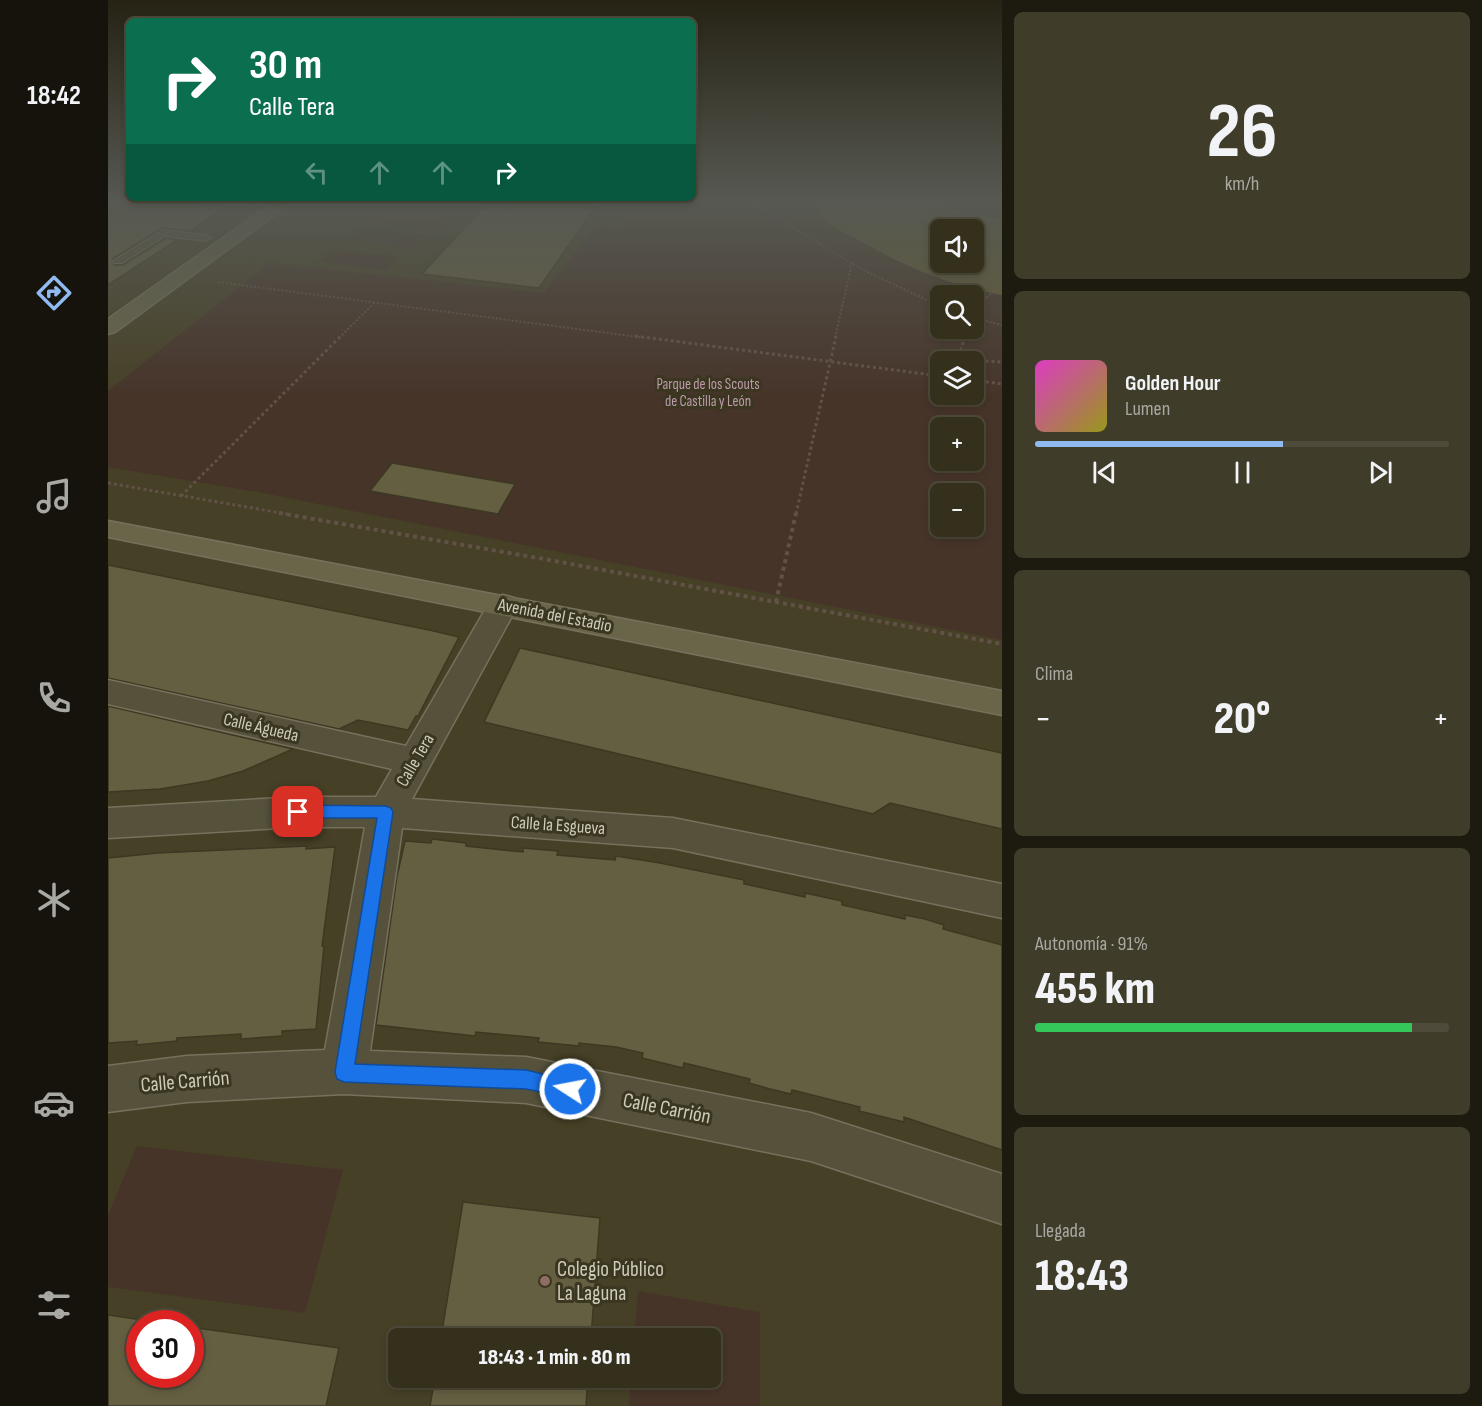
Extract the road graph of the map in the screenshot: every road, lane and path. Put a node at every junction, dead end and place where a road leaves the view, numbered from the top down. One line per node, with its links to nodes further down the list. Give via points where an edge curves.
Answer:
1 (166, 266): 7 (street)
2 (194, 266): 5 (street)
3 (851, 266): 14 (path)
4 (857, 266): 10 (path)
5 (177, 278): 9 (path); 13 (street)
6 (992, 293): 8 (path)
7 (117, 300)
8 (984, 300)
9 (376, 301): 14 (path); 21 (path)
10 (930, 302)
11 (984, 320): 12 (path)
12 (1002, 325)
13 (108, 328)
14 (829, 362): 17 (path); 23 (path)
15 (984, 362): 16 (path)
16 (1002, 362)
17 (930, 375)
18 (984, 381): 19 (path)
19 (1002, 384)
20 (108, 483): 21 (path)
21 (181, 496): 23 (path)
22 (108, 529): 24 (street, Avenida del Estadio)
23 (777, 602): 25 (path)
24 (503, 605): 27 (street, Avenida del Estadio); 28 (street, Calle Tera)
25 (1002, 644)
26 (108, 692): 28 (street, Calle Águeda)
27 (1002, 704)
28 (414, 761): 29 (street, Calle Tera)
29 (386, 812): 30 (street, Calle la Esgueva, via 298,812); 31 (street, Calle la Esgueva, via 673,833); 32 (street, Calle Tera)
30 (108, 823)
31 (1002, 901)
32 (344, 1072): 33 (street, Calle Carrión, via 187,1079); 34 (street, Calle Carrión, via 526,1080 811,1137)
33 (108, 1089)
34 (1002, 1199)

